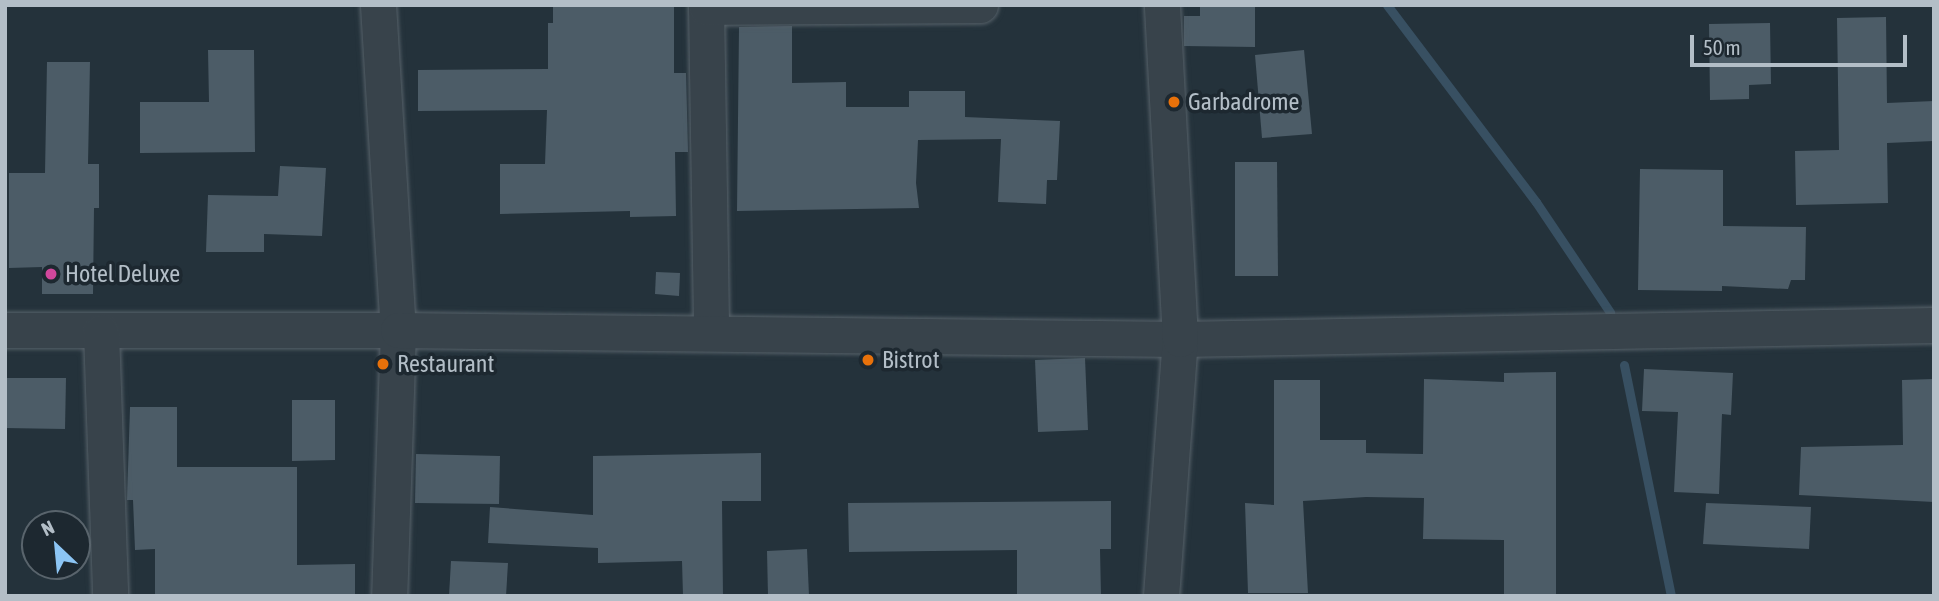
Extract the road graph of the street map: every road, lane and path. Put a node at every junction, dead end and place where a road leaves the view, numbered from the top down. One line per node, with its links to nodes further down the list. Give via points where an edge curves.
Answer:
1 (378, 5): 7 (street)
2 (979, 5): 4 (street)
3 (1162, 5): 10 (street)
4 (706, 6): 9 (street)
5 (1934, 326): 10 (street)
6 (5, 330): 8 (street)
7 (398, 330): 8 (street); 9 (street); 12 (street)
8 (102, 332): 11 (street)
9 (710, 332): 10 (street)
10 (1180, 339): 13 (street)
11 (110, 596)
12 (389, 596)
13 (1161, 596)

